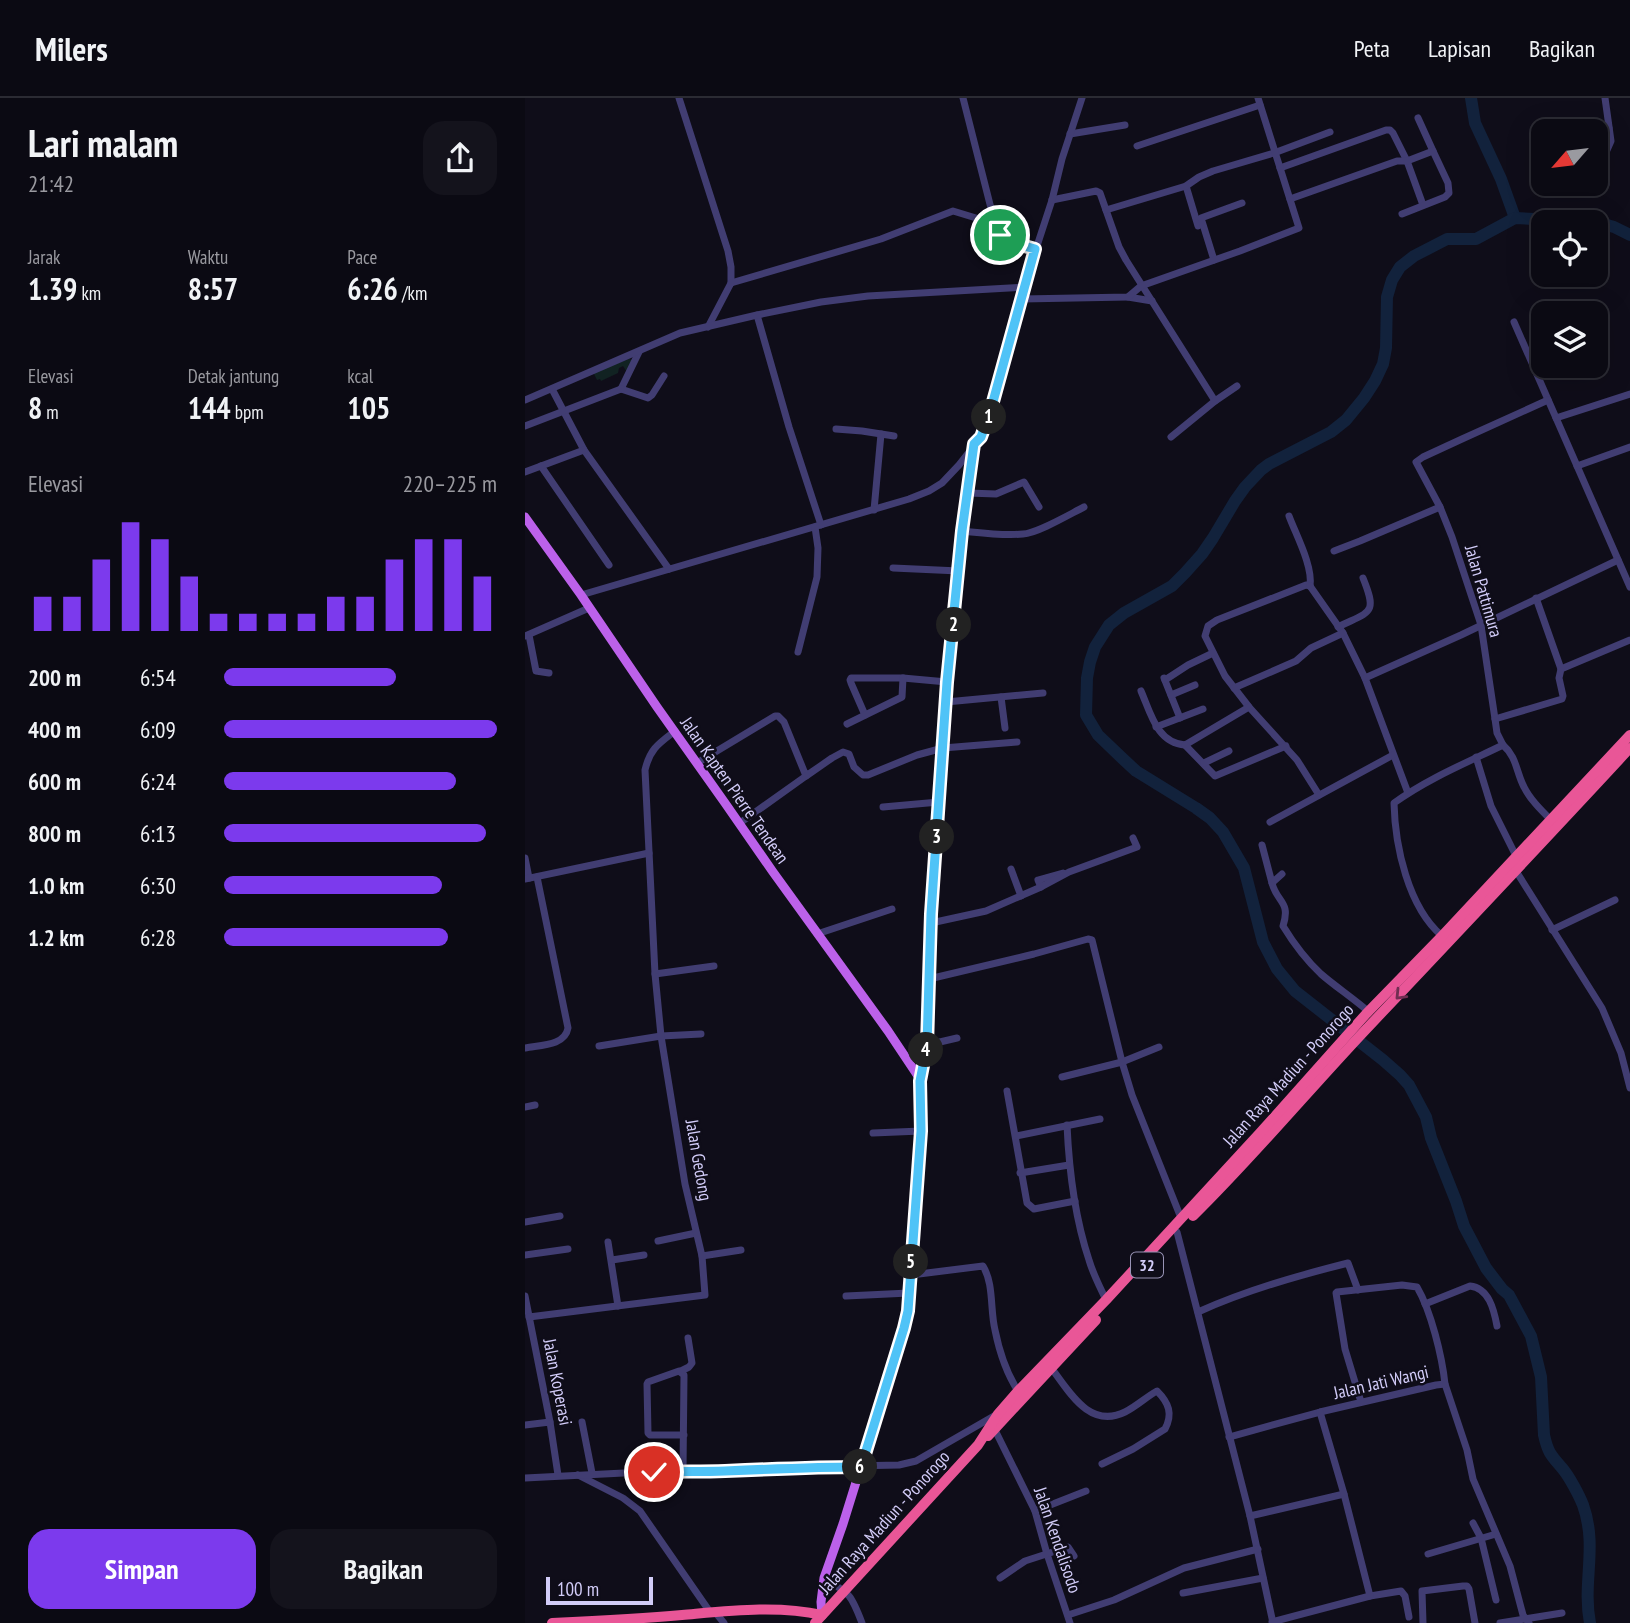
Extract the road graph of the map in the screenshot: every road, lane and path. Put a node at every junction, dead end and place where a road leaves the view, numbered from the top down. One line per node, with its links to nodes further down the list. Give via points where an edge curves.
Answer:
1 (679, 98): 27 (street, via 728,251)
2 (963, 98): 24 (street)
3 (1082, 98): 10 (street)
4 (1605, 98): 8 (street)
5 (1259, 102): 11 (street); 14 (street)
6 (1418, 118): 13 (street)
7 (1125, 125): 10 (street)
8 (1609, 128): 12 (street)
9 (1329, 132): 14 (street)
10 (1070, 134): 19 (street)
11 (1137, 146)
12 (1608, 146)
13 (1433, 151): 15 (street); 21 (street, via 1449,193)
14 (1274, 153): 16 (street); 17 (street, via 1213,171)
15 (1407, 161): 16 (street, via 1394,134 1386,130); 18 (street); 21 (street)
16 (1280, 168): 18 (street)
17 (1186, 187): 22 (street); 26 (street)
18 (1290, 199): 26 (street, via 1299,228)
19 (1052, 200): 22 (street, via 1097,191); 25 (street)
20 (1242, 203): 26 (street, via 1201,218)
21 (1423, 205): 23 (street)
22 (1106, 210): 28 (street, via 1119,247)
23 (1402, 214)
24 (996, 228): 25 (street, via 1007,241); 27 (street, via 953,211 881,239)
25 (1035, 249): 29 (street)
26 (1212, 260): 28 (street)
27 (731, 283): 35 (street)
28 (1141, 286): 30 (street); 32 (street)
29 (1025, 288): 31 (street); 33 (street, via 868,296)
30 (1128, 297): 31 (street); 32 (street)
31 (1022, 299): 52 (street, via 991,409)
32 (1151, 301): 44 (street)
33 (757, 315): 35 (street); 65 (street)
34 (1514, 322): 43 (street)
35 (708, 327): 36 (street, via 680,333)
36 (639, 352): 39 (street); 40 (street)
37 (664, 376): 40 (street, via 648,398)
38 (1237, 386): 44 (street)
39 (552, 389): 42 (street); 45 (street)
40 (621, 389): 45 (street)
41 (1630, 394): 46 (street)
42 (525, 400)
43 (1548, 400): 46 (street); 61 (street, Jalan Pattimura, via 1417,460)
44 (1215, 401): 51 (street)
45 (563, 411): 47 (street); 54 (street)
46 (1556, 418): 56 (street)
47 (525, 426)
48 (836, 429): 49 (street)
49 (881, 434): 50 (street); 62 (street)
50 (894, 436)
51 (1171, 437)
52 (974, 444): 58 (street); 62 (street, via 941,483)
53 (1630, 447): 56 (street)
54 (584, 450): 55 (street); 72 (street)
55 (541, 466): 57 (street); 70 (street)
56 (1577, 466): 69 (street)
57 (525, 472)
58 (968, 493): 59 (street, via 996,494 1024,482); 66 (street)
59 (1039, 506)
60 (1084, 507): 66 (street, via 1024,534)
61 (1440, 507): 67 (street); 80 (street, Jalan Pattimura)
62 (874, 510): 65 (street)
63 (1289, 516): 75 (street, via 1308,566)
64 (525, 517): 77 (main road, Jalan Kapten Pierre Tendean)
65 (818, 526): 72 (street); 84 (street, via 817,577)
66 (962, 531): 73 (street)
67 (1335, 551)
68 (1630, 562): 69 (street)
69 (1620, 563): 76 (street); 78 (street)
70 (609, 565)
71 (893, 568): 73 (street)
72 (669, 569): 77 (street)
73 (959, 570): 90 (street)
74 (1363, 578): 81 (street, via 1371,607)
75 (1310, 586): 81 (street); 85 (street, via 1208,626 1205,636)
76 (1630, 587)
77 (581, 595): 79 (main road, Jalan Kapten Pierre Tendean)
78 (1536, 598): 80 (street); 86 (street)
79 (589, 608): 82 (street); 106 (main road, Jalan Kapten Pierre Tendean)
80 (1481, 625): 89 (street); 102 (street, Jalan Pattimura)
81 (1340, 630): 89 (street); 92 (street, via 1296,661)
82 (527, 635): 87 (street, via 536,671)
83 (1630, 640): 86 (street)
84 (798, 652)
85 (1213, 653): 92 (street); 95 (street, via 1165,679)
86 (1561, 669): 102 (street, via 1562,699)
87 (549, 673)
88 (903, 678): 90 (street); 100 (street, via 902,697); 100 (street, via 851,678)
89 (1365, 678): 115 (street)
90 (947, 682): 97 (street)
91 (1195, 685): 95 (street)
92 (1234, 688): 98 (street)
93 (1142, 691): 104 (street)
94 (1042, 694): 96 (street)
95 (1171, 695): 101 (street)
96 (1001, 697): 97 (street); 105 (street)
97 (946, 702): 112 (street)
98 (1249, 707): 109 (street); 110 (street)
99 (1203, 709): 101 (street)
100 (865, 715): 103 (street)
101 (1180, 718): 104 (street)
102 (1495, 719): 111 (street, Jalan Pattimura)
103 (847, 724)
104 (1156, 727): 109 (street, via 1165,738)
105 (1005, 728)
106 (674, 731): 117 (main road, Jalan Kapten Pierre Tendean); 129 (street, Jalan Gedong, via 652,750 645,770)
107 (1630, 734): 124 (highway, Jalan Raya Madiun - Ponorogo / 32)
108 (1017, 742): 112 (street)
109 (1185, 745): 118 (street)
110 (1286, 746): 118 (street, via 1215,776); 121 (street)
111 (1503, 746): 116 (street); 124 (street, Jalan Pattimura, via 1513,756 1524,789)
112 (943, 748): 119 (street, via 868,775 843,752); 122 (street)
113 (1630, 748): 131 (highway, Jalan Raya Madiun - Ponorogo / 32)
114 (1229, 751): 118 (street)
115 (1393, 755): 120 (street); 121 (street)
116 (1476, 757): 120 (street); 131 (street, via 1491,806)
117 (697, 762): 119 (street, via 778,716); 126 (main road, Jalan Kapten Pierre Tendean)
118 (1204, 763)
119 (806, 776): 126 (street)
120 (1408, 793): 142 (street, via 1394,803 1402,860 1419,907)
121 (1319, 795): 125 (street)
122 (939, 802): 123 (street); 139 (street)
123 (883, 807)
124 (1550, 819): 131 (highway, Jalan Raya Madiun - Ponorogo / 32)
125 (1270, 822)
126 (740, 823): 141 (main road, Jalan Kapten Pierre Tendean)
127 (1133, 838): 136 (street, via 1137,847 1038,880 1041,887)
128 (1262, 845): 135 (street)
129 (649, 853): 134 (street); 145 (street, Jalan Gedong)
130 (525, 858): 134 (street)
131 (1518, 864): 140 (street); 142 (highway, Jalan Raya Madiun - Ponorogo / 32); 144 (highway, Jalan Raya Madiun - Ponorogo / 32)
132 (1011, 869): 136 (street)
133 (1282, 874): 135 (street)
134 (530, 878): 154 (street, via 568,1028 562,1040)
135 (1272, 883): 147 (street, via 1285,905 1283,926 1294,944 1322,976)
136 (1021, 896): 139 (street, via 986,911)
137 (1615, 900): 140 (street)
138 (892, 909): 141 (street)
139 (930, 923): 146 (street)
140 (1552, 930): 156 (street, via 1602,1008)
141 (817, 934): 159 (main road, Jalan Kapten Pierre Tendean)
142 (1442, 936): 144 (highway, Jalan Raya Madiun - Ponorogo / 32)
143 (714, 966): 145 (street)
144 (1414, 972): 147 (highway, Jalan Raya Madiun - Ponorogo / 32)
145 (655, 974): 149 (street, Jalan Gedong)
146 (929, 979): 151 (street); 157 (street, via 1091,939)
147 (1366, 1012): 169 (highway, Jalan Raya Madiun - Ponorogo / 32)
148 (701, 1034): 149 (street)
149 (661, 1037): 152 (street); 177 (street, Jalan Gedong)
150 (957, 1038): 151 (street)
151 (927, 1045): 159 (street)
152 (599, 1046)
153 (1159, 1047): 157 (street)
154 (525, 1048)
155 (1630, 1050): 156 (street)
156 (1621, 1053): 160 (street)
157 (1122, 1062): 158 (street); 174 (street)
158 (1062, 1077)
159 (920, 1081): 166 (main road)
160 (1630, 1088)
161 (1007, 1091): 168 (street)
162 (535, 1105): 163 (street)
163 (525, 1107)
164 (1100, 1119): 165 (street)
165 (1067, 1125): 168 (street); 170 (street)
166 (921, 1131): 167 (street); 186 (main road)
167 (873, 1133)
168 (1016, 1136): 171 (street)
169 (1263, 1136): 174 (highway, Jalan Raya Madiun - Ponorogo / 32); 176 (highway, Jalan Raya Madiun - Ponorogo / 32, via 1239,1170)
170 (1069, 1165): 171 (street); 172 (street)
171 (1020, 1173): 172 (street, via 1025,1199 1034,1209)
172 (1075, 1201): 191 (street, via 1089,1261)
173 (560, 1216): 175 (street)
174 (1181, 1218): 191 (highway, Jalan Raya Madiun - Ponorogo / 32)
175 (525, 1222)
176 (1177, 1232): 194 (street); 198 (highway, Jalan Raya Madiun - Ponorogo / 32)
177 (697, 1233): 178 (street); 184 (street, Jalan Gedong)
178 (658, 1241)
179 (608, 1242): 185 (street)
180 (568, 1250): 182 (street)
181 (741, 1250): 184 (street)
182 (525, 1255)
183 (643, 1255): 185 (street)
184 (702, 1256): 193 (street, Jalan Gedong, via 705,1295)
185 (612, 1260): 193 (street)
186 (911, 1275): 188 (main road); 201 (street, via 983,1266 995,1331)
187 (1358, 1290): 192 (street, via 1413,1285); 194 (street, via 1348,1263 1294,1276); 202 (street, via 1336,1294 1345,1349)
188 (909, 1293): 190 (street); 213 (main road, via 904,1328)
189 (525, 1296): 195 (street, Jalan Koperasi)
190 (846, 1296)
191 (1106, 1300): 198 (highway, Jalan Raya Madiun - Ponorogo / 32)
192 (1425, 1304): 196 (street, via 1477,1287 1489,1300); 200 (street, Jalan Jati Wangi)
193 (618, 1306): 195 (street, Jalan Gedong)
194 (1198, 1312): 210 (street)
195 (529, 1317): 205 (street, Jalan Koperasi)
196 (1497, 1326)
197 (688, 1338): 199 (street, via 692,1363)
198 (1050, 1365): 201 (highway, Jalan Raya Madiun - Ponorogo / 32); 208 (highway, Jalan Raya Madiun - Ponorogo / 32); 212 (street, via 1083,1408 1095,1414 1117,1415 1157,1391 1165,1401 1170,1413 1165,1429)
199 (681, 1371): 209 (street); 209 (street, via 647,1383 648,1433)
200 (1445, 1384): 202 (street, Jalan Jati Wangi); 224 (street, via 1473,1479)
201 (1018, 1391): 204 (highway, Jalan Raya Madiun - Ponorogo / 32)
202 (1361, 1402): 203 (street, Jalan Jati Wangi)
203 (1320, 1412): 210 (street, Jalan Jati Wangi); 220 (street)
204 (998, 1414): 211 (highway, Jalan Raya Madiun - Ponorogo / 32); 213 (street, via 916,1461)
205 (549, 1422): 207 (street); 216 (street, Jalan Koperasi)
206 (582, 1422): 215 (street)
207 (525, 1425)
208 (995, 1430): 211 (highway, Jalan Raya Madiun - Ponorogo / 32); 221 (street, Jalan Kendalisodo)
209 (684, 1435): 214 (street)
210 (1229, 1437): 222 (street)
211 (978, 1445): 233 (highway, Jalan Raya Madiun - Ponorogo / 32)
212 (1102, 1464)
213 (861, 1467): 214 (street); 231 (main road)
214 (683, 1470): 215 (street)
215 (592, 1474): 217 (street)
216 (558, 1475): 217 (street); 218 (street)
217 (577, 1475): 237 (street, via 640,1511)
218 (525, 1478)
219 (1086, 1490): 221 (street)
220 (1344, 1494): 222 (street); 235 (street)
221 (1035, 1511): 227 (street, Jalan Kendalisodo)
222 (1250, 1516): 226 (street)
223 (1473, 1523): 225 (street)
224 (1496, 1534): 225 (street); 242 (street)
225 (1481, 1538): 228 (street); 236 (street)
226 (1258, 1549): 230 (street); 241 (street, via 1184,1568)
227 (1047, 1554): 229 (street, via 1068,1547); 232 (street, via 1021,1563); 241 (street, Jalan Kendalisodo)
228 (1428, 1554)
229 (1074, 1556)
230 (1263, 1577): 234 (street); 243 (street)
231 (824, 1578): 233 (street); 240 (main road)
232 (1000, 1578)
233 (845, 1591): 240 (highway, Jalan Raya Madiun - Ponorogo / 32); 246 (street)
234 (1182, 1593)
235 (1370, 1596): 239 (street, via 1401,1591); 243 (street)
236 (1496, 1600)
237 (713, 1612): 240 (highway, via 779,1609 804,1611); 244 (highway); 245 (street)
238 (1562, 1613): 242 (street)
239 (1409, 1617)
240 (819, 1619)
241 (1069, 1619)
242 (1527, 1621): 249 (street)
243 (1273, 1622)
244 (552, 1623)
245 (724, 1623)
246 (862, 1623)
247 (1423, 1623): 248 (street, via 1423,1590 1463,1586 1469,1589)
248 (1475, 1623)
249 (1500, 1623)

